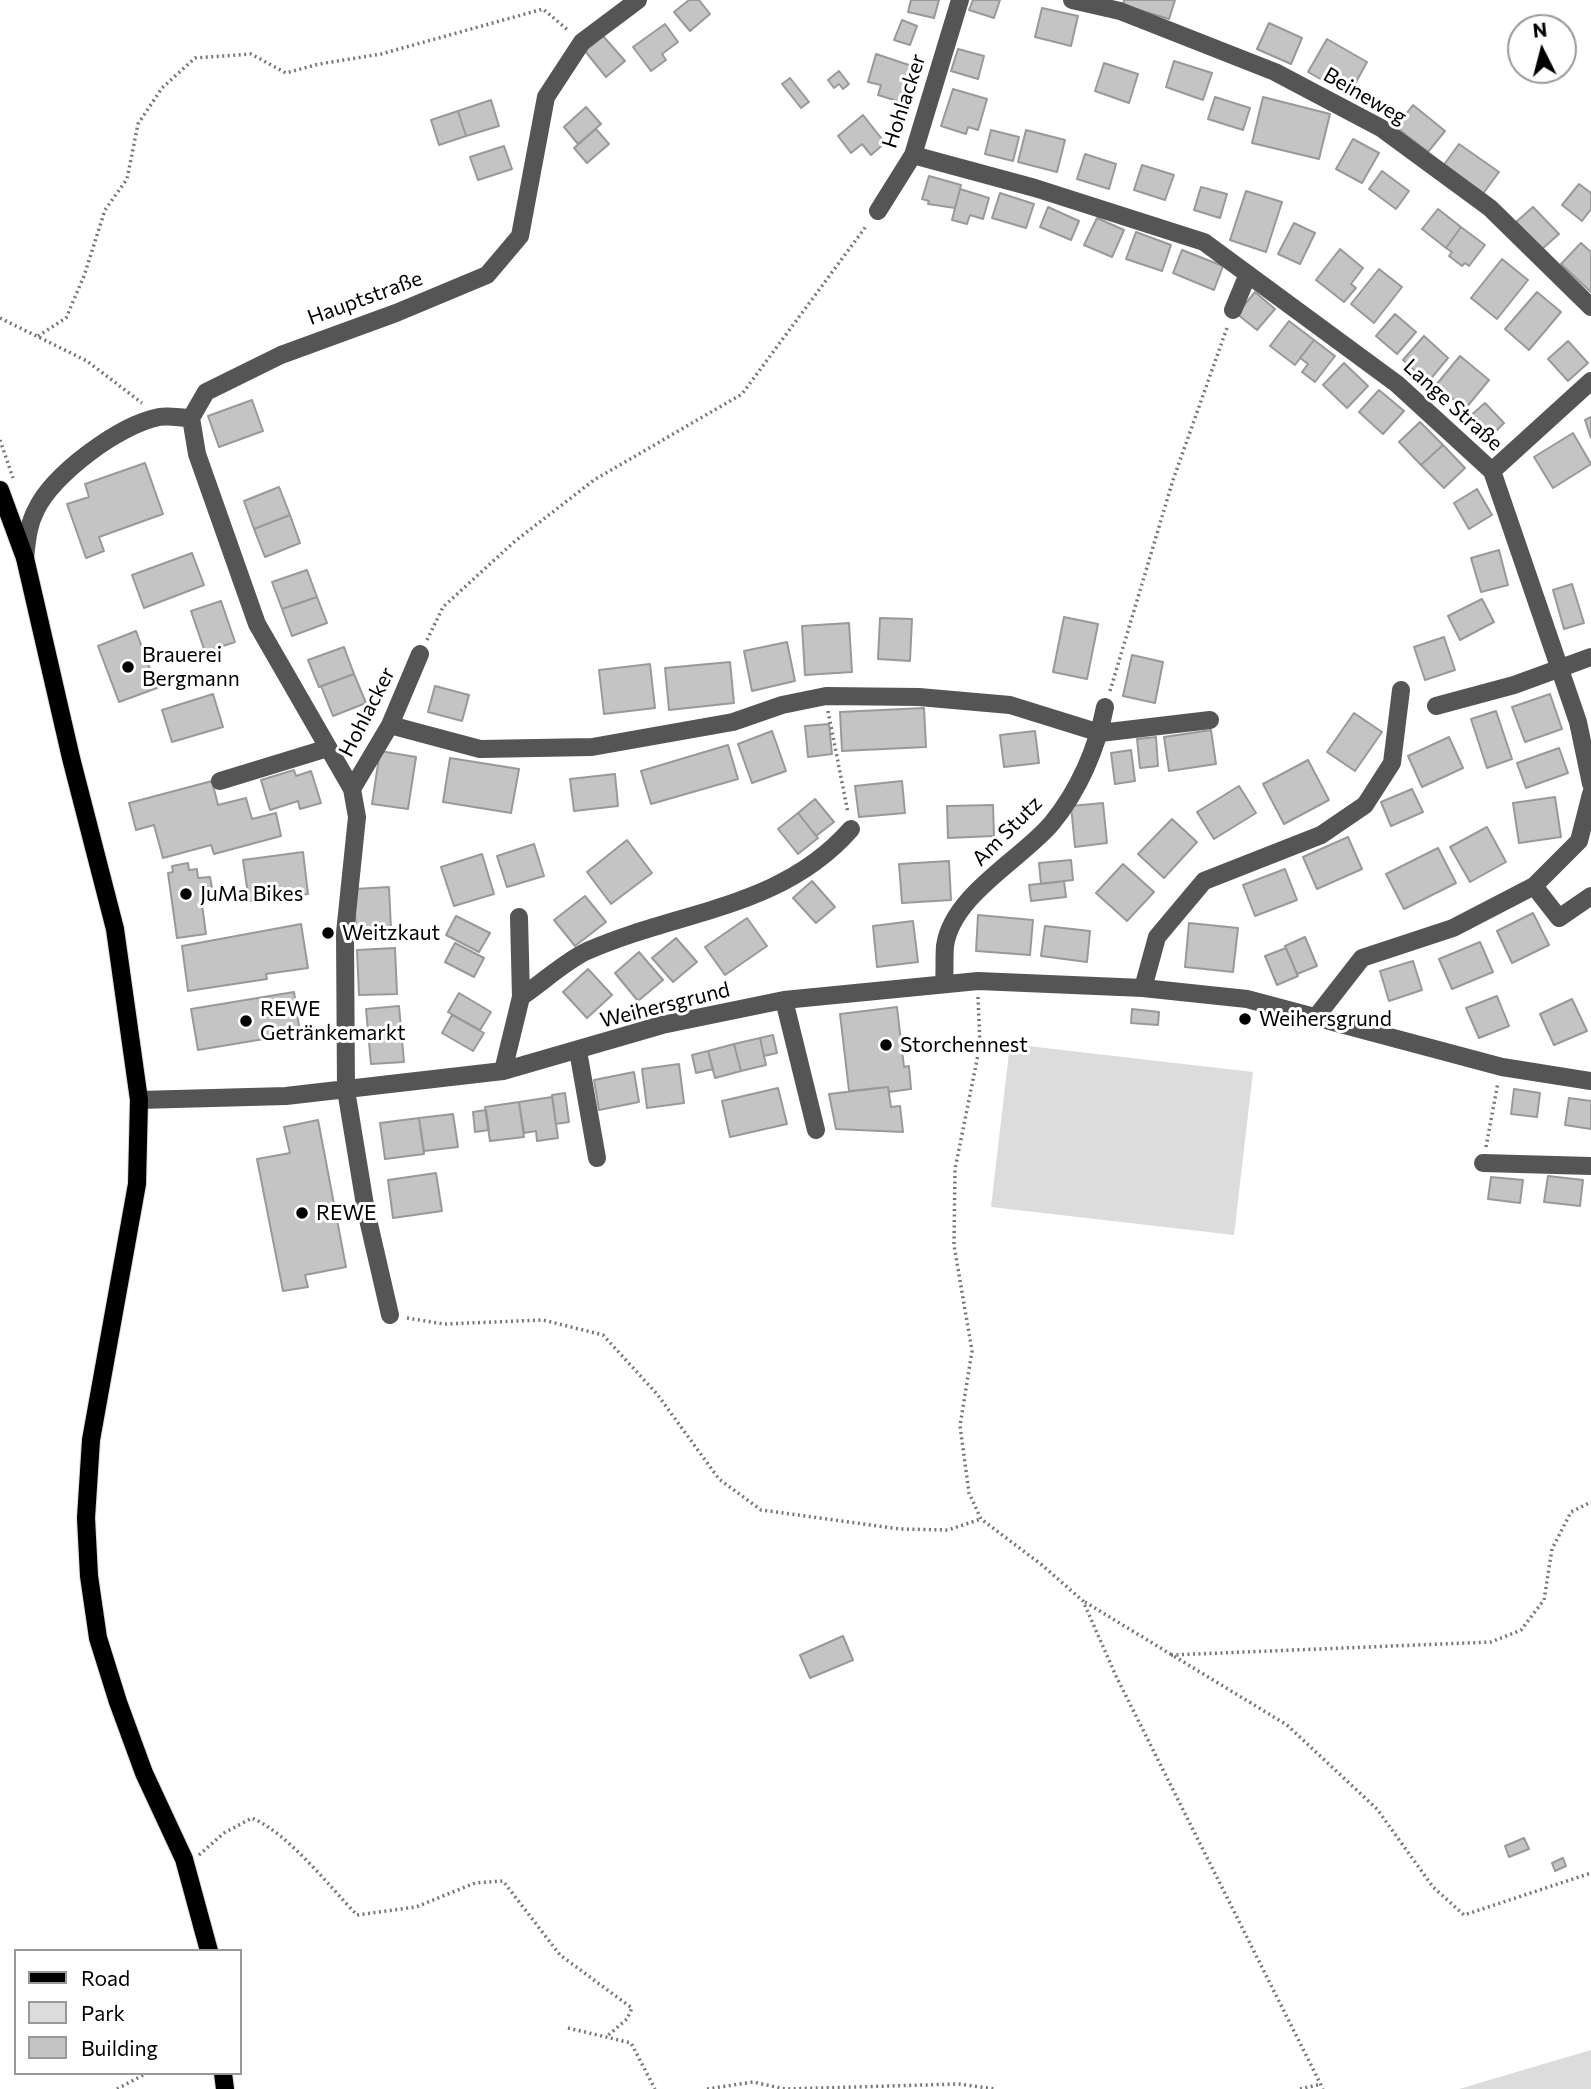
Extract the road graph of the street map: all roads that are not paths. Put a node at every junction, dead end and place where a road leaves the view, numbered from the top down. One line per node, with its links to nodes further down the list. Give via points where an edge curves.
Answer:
1 (638, 0): 10 (street, Hauptstraße, via 582,42 546,97 520,236 487,275 281,355 206,393)
2 (960, 0): 4 (street, Hohlacker)
3 (1072, 0): 7 (street, Beineweg, via 1120,11 1275,72 1381,128 1490,208)
4 (913, 155): 5 (street, Hohlacker); 6 (street, Lange Straße, via 1203,242)
5 (878, 211)
6 (1248, 274): 8 (street); 11 (street, Lange Straße, via 1397,384)
7 (1591, 307)
8 (1233, 310)
9 (1591, 381): 11 (street)
10 (191, 418): 13 (street, via 160,417 121,431 48,490 30,525); 23 (street, via 197,454 257,624)
11 (1492, 471): 16 (street, Lange Straße)
12 (8, 488): 13 (main road)
13 (25, 558): 41 (main road, via 115,929)
14 (420, 654): 21 (street, Hohlacker)
15 (1591, 657): 16 (street)
16 (1558, 669): 18 (street); 25 (street, Lange Straße, via 1578,722)
17 (1401, 690): 33 (street, via 1392,763 1364,805 1321,835 1204,881 1157,937)
18 (1436, 706)
19 (1105, 707): 22 (street, Am Stutz)
20 (1210, 720): 22 (street)
21 (390, 725): 22 (street, via 480,749 592,747 733,722 825,696 919,697 1010,705); 26 (street, Hohlacker)
22 (1100, 733): 32 (street, Am Stutz, via 1084,772 1052,823 964,904 945,943)
23 (328, 748): 24 (street); 26 (street)
24 (220, 781)
25 (1591, 784)
26 (352, 789): 40 (street, via 357,817 345,933)
27 (1591, 794): 29 (street, via 1579,841)
28 (852, 829): 34 (street, via 800,875 745,900 656,925 584,952)
29 (1534, 886): 30 (street, via 1559,918); 36 (street, via 1453,928 1362,958)
30 (1591, 896)
31 (519, 917): 34 (street)
32 (944, 983): 33 (street, Weihersgrund); 35 (street, Weihersgrund)
33 (1143, 988): 36 (street, Weihersgrund, via 1247,999)
34 (521, 998): 38 (street)
35 (784, 1000): 37 (street, Weihersgrund, via 662,1026); 42 (street)
36 (1316, 1017): 39 (street, Weihersgrund, via 1502,1067)
37 (578, 1051): 38 (street, Weihersgrund); 43 (street, Weihersgrund)
38 (503, 1071): 40 (street, Weihersgrund)
39 (1591, 1081)
40 (346, 1090): 41 (street, Weihersgrund); 46 (street, via 366,1211)
41 (139, 1100): 47 (main road, via 137,1184 91,1440 86,1518 89,1576 98,1638 118,1702 186,1867)
42 (816, 1130)
43 (597, 1158)
44 (1483, 1163): 45 (street)
45 (1591, 1166)
46 (390, 1315)
47 (208, 1949)

